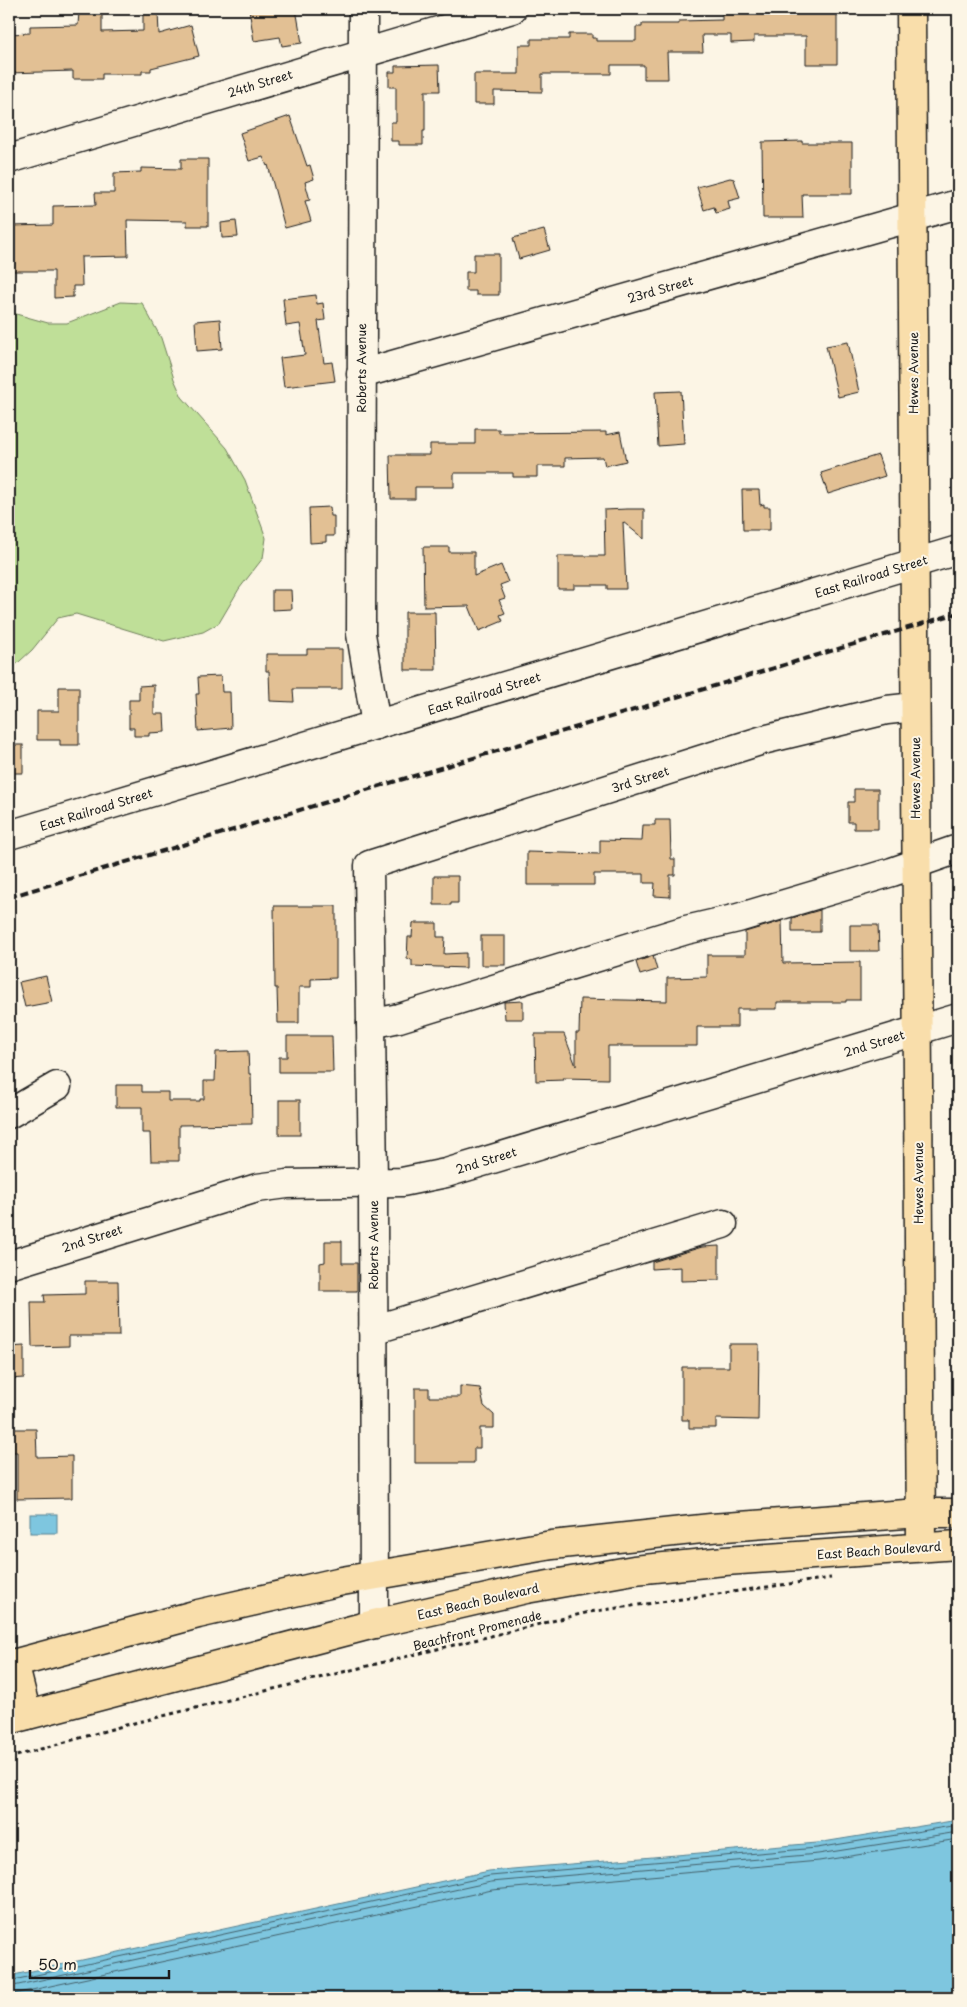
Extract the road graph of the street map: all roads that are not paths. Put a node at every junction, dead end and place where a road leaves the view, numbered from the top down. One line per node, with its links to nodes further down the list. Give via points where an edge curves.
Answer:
1 (362, 9): 4 (street, Roberts Avenue)
2 (512, 9): 4 (street, 24th Street)
3 (911, 9): 7 (main road, Hewes Avenue)
4 (363, 52): 5 (street, 24th Street); 8 (street, Roberts Avenue)
5 (9, 159)
6 (958, 204): 7 (street, 23rd Street)
7 (912, 218): 8 (street, 23rd Street); 10 (main road, Hewes Avenue)
8 (361, 374): 12 (street, Roberts Avenue, via 361,634)
9 (958, 550): 10 (street, East Railroad Street)
10 (914, 564): 11 (main road, Hewes Avenue); 12 (street, East Railroad Street)
11 (915, 706): 15 (main road, Hewes Avenue); 16 (street, 3rd Street, via 763,740)
12 (376, 725): 13 (street, East Railroad Street)
13 (9, 835)
14 (958, 849): 15 (street)
15 (916, 864): 18 (street); 19 (main road, Hewes Avenue)
16 (369, 865): 18 (street, Roberts Avenue)
17 (958, 1018): 19 (street, 2nd Street)
18 (371, 1024): 22 (street, Roberts Avenue)
19 (917, 1030): 22 (street, 2nd Street, via 446,1173 402,1182); 26 (main road, Hewes Avenue)
20 (57, 1086): 21 (street)
21 (9, 1114)
22 (373, 1183): 24 (street, 2nd Street, via 303,1183 257,1188); 25 (street, Roberts Avenue)
23 (723, 1224): 25 (street)
24 (9, 1265)
25 (373, 1330): 30 (street, Roberts Avenue)
26 (920, 1513): 27 (main road); 29 (main road, Hewes Avenue); 30 (main road, via 710,1528 562,1544)
27 (958, 1513)
28 (958, 1545): 29 (main road, East Beach Boulevard)
29 (921, 1546): 31 (main road, East Beach Boulevard, via 634,1570 526,1589)
30 (373, 1575): 31 (street, Roberts Avenue); 32 (main road, via 198,1614)
31 (374, 1624): 33 (main road, East Beach Boulevard)
32 (11, 1664): 33 (main road)
33 (18, 1717)

